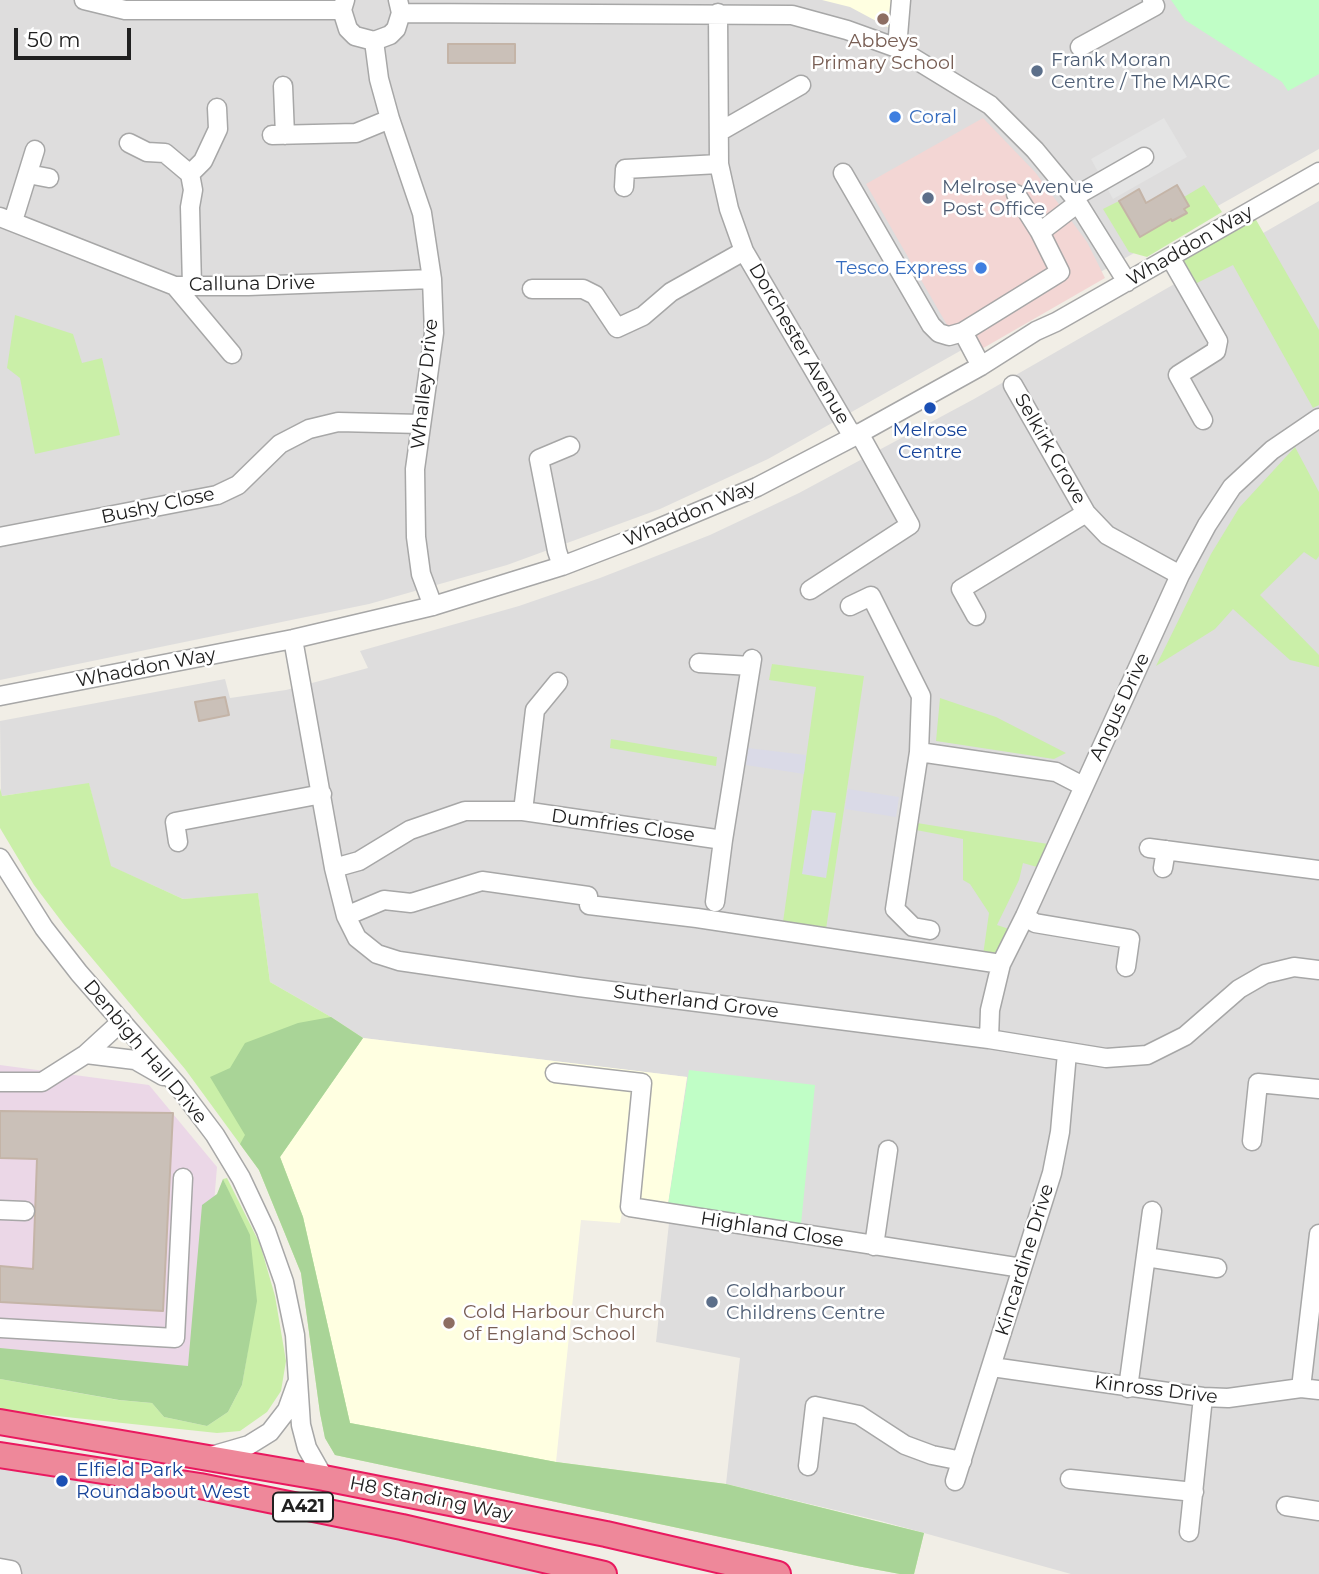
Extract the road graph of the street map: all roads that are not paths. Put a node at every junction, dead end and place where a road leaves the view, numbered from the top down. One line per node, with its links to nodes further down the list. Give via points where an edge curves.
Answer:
1 (84, 0): 4 (street, via 125,10)
2 (901, 0): 11 (street)
3 (1153, 3): 10 (street)
4 (185, 5): 5 (street)
5 (344, 5): 9 (street, via 348,29)
6 (399, 6): 7 (street); 9 (street, via 400,21 390,35)
7 (584, 7): 8 (street)
8 (718, 13): 11 (street, via 792,15); 16 (street, Dorchester Avenue)
9 (374, 41): 15 (street, Whalley Drive)
10 (1080, 47)
11 (897, 48): 28 (street, via 990,105)
12 (801, 85): 16 (street)
13 (283, 86): 15 (street, via 278,135 356,133)
14 (217, 108): 24 (street, via 218,129 203,161)
15 (390, 119): 33 (street, Whalley Drive, via 422,213)
16 (719, 132): 20 (street, Dorchester Avenue)
17 (129, 143): 24 (street, via 147,152 165,153)
18 (35, 150): 23 (street)
19 (1144, 157): 28 (street)
20 (719, 164): 26 (street, via 625,169); 31 (street, Dorchester Avenue)
21 (1319, 172): 32 (street, Whaddon Way)
22 (842, 173): 37 (street, via 932,325 949,336)
23 (28, 174): 25 (street); 29 (street)
24 (190, 174): 35 (street, via 193,190)
25 (49, 178)
26 (624, 187)
27 (1016, 194): 30 (street)
28 (1076, 200): 30 (street); 34 (street)
29 (6, 219): 35 (street, Calluna Drive)
30 (1040, 232): 37 (street, via 1060,272)
31 (744, 251): 36 (street, Dorchester Avenue, via 617,328 595,295 583,289); 44 (street, Dorchester Avenue)
32 (1170, 257): 34 (street, Whaddon Way); 42 (street, via 1218,341 1216,351 1178,376)
33 (432, 279): 35 (street, Calluna Drive); 43 (street, Whalley Drive, via 435,332)
34 (1127, 282): 39 (street, Whaddon Way)
35 (184, 286): 38 (street)
36 (532, 289)
37 (963, 332): 39 (street)
38 (232, 354)
39 (981, 366): 44 (street, Whaddon Way)
40 (1013, 385): 46 (street, Selkirk Grove)
41 (1319, 418): 49 (street, Angus Drive, via 1272,450 1232,487)
42 (1203, 420)
43 (421, 424): 47 (street, Bushy Close, via 338,422 309,429 280,444 238,485 217,495); 51 (street, Whalley Drive, via 415,469 416,537 421,574)
44 (856, 435): 48 (street, Whaddon Way, via 757,487); 50 (street, Dorchester Avenue, via 910,526)
45 (570, 446): 48 (street, via 539,459)
46 (1086, 513): 49 (street, Selkirk Grove, via 1107,535); 53 (street, Selkirk Grove, via 961,589)
47 (0, 537)
48 (562, 566): 51 (street, Whaddon Way)
49 (1180, 575): 59 (street, Angus Drive)
50 (810, 590)
51 (433, 606): 54 (street, Whaddon Way)
52 (850, 606): 58 (street, via 871,596 914,678 921,696)
53 (976, 616)
54 (293, 639): 57 (street, Whaddon Way); 60 (street, Sutherland Grove)
55 (699, 663): 62 (street, Dumfries Close, via 752,662)
56 (558, 682): 61 (street, Dumfries Close, via 535,710)
57 (0, 696)
58 (919, 752): 59 (street, via 1056,772); 71 (street, via 895,909 913,926)
59 (1083, 786): 70 (street, Angus Drive)
60 (322, 794): 63 (street, via 175,822); 66 (street, Sutherland Grove)
61 (523, 811): 62 (street, Dumfries Close); 66 (street, Dumfries Close, via 465,811 410,831 359,861)
62 (723, 840): 68 (street, Dumfries Close)
63 (178, 842)
64 (1159, 855): 67 (street)
65 (0, 858): 75 (street, Denbigh Hall Drive, via 44,928)
66 (334, 868): 69 (street, Sutherland Grove)
67 (1319, 870)
68 (715, 902)
69 (346, 916): 72 (street, via 384,900 411,902 482,881 589,896 589,905); 76 (street, Sutherland Grove, via 357,938 377,954 399,961)
70 (1026, 916): 72 (street, Angus Drive); 73 (street, via 1035,923 1130,939)
71 (930, 930)
72 (1000, 964): 76 (street, Angus Drive)
73 (1126, 967)
74 (1319, 970): 77 (street, Sutherland Grove, via 1294,967 1265,974 1239,989 1185,1036 1146,1055 1106,1058)
75 (122, 1021): 78 (street); 81 (street, Denbigh Hall Drive)
76 (989, 1039): 77 (street, Sutherland Grove)
77 (1067, 1053): 92 (street, Kincardine Drive, via 1052,1174)
78 (86, 1054): 80 (street, via 42,1082); 81 (street, via 135,1060)
79 (555, 1073): 90 (street, Highland Close, via 642,1083 631,1207 670,1213 687,1225)
80 (0, 1082)
81 (178, 1086): 97 (street, Denbigh Hall Drive, via 215,1135 266,1231 284,1282)
82 (1319, 1089): 83 (street, via 1258,1083)
83 (1252, 1140)
84 (888, 1150): 90 (street)
85 (183, 1178): 95 (street, via 175,1338)
86 (0, 1210): 87 (street)
87 (25, 1211)
88 (1152, 1211): 91 (street)
89 (1319, 1234): 94 (street)
90 (874, 1246): 92 (street, Highland Close)
91 (1146, 1257): 93 (street); 98 (street)
92 (1022, 1268): 96 (street, Kincardine Drive)
93 (1217, 1268)
94 (1316, 1277): 99 (street)
95 (0, 1328)
96 (992, 1367): 98 (street, Kinross Drive); 104 (street, Kincardine Drive)
97 (299, 1378): 103 (street, Denbigh Hall Drive, via 287,1410 270,1432 249,1446); 106 (street, Denbigh Hall Drive, via 301,1425 307,1448)
98 (1128, 1388): 100 (street, Kinross Drive)
99 (1310, 1389): 100 (street, Kinross Drive)
100 (1203, 1397): 109 (street)
101 (0, 1422): 103 (highway, H8 Standing Way / A421)
102 (0, 1455): 115 (highway, H8 Standing Way / A421, via 200,1486)
103 (205, 1458): 106 (highway, H8 Standing Way / A421)
104 (962, 1461): 105 (street, via 905,1445 859,1415 816,1406); 108 (street, Kincardine Drive)
105 (808, 1466)
106 (324, 1478): 116 (highway, H8 Standing Way / A421, via 606,1534)
107 (1070, 1479): 109 (street)
108 (955, 1481)
109 (1194, 1492): 112 (street)
110 (1286, 1506): 111 (street)
111 (1319, 1511)
112 (1189, 1532)
113 (0, 1568): 114 (street)
114 (12, 1574)
115 (604, 1574)
116 (778, 1574)

